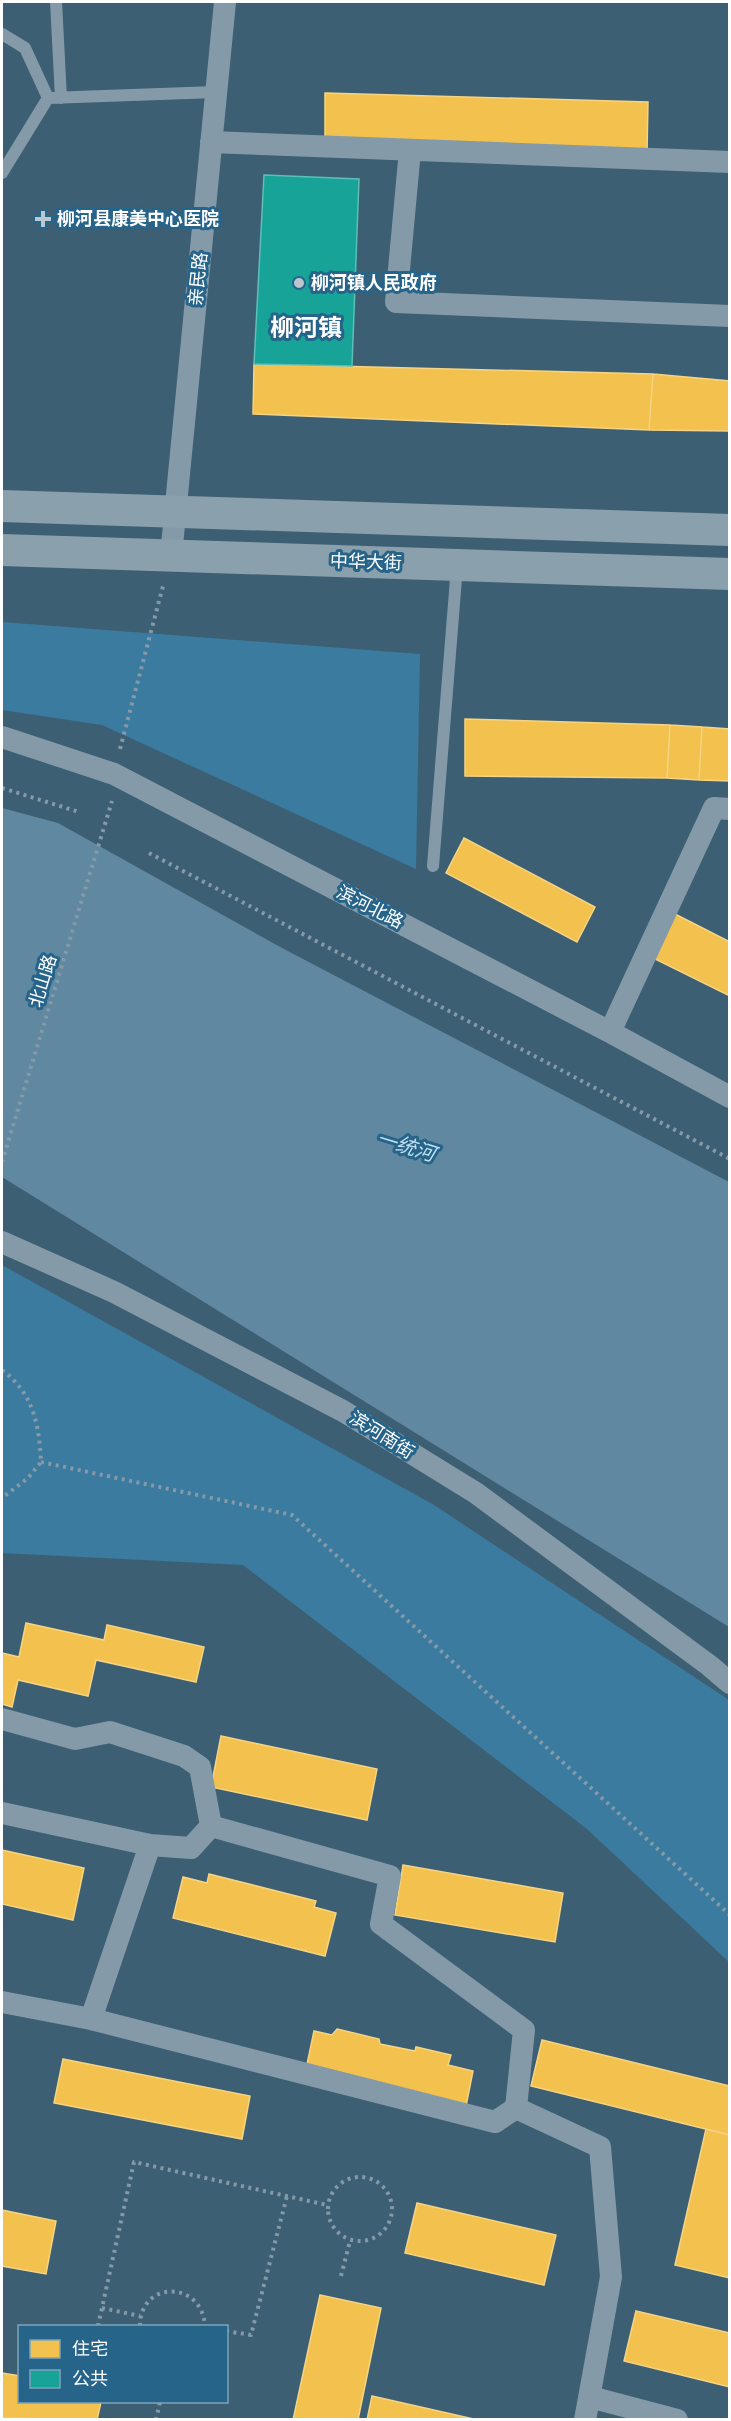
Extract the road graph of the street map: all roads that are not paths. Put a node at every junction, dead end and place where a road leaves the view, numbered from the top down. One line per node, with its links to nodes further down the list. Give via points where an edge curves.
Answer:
1 (56, 2): 5 (lane)
2 (225, 2): 4 (street, 亲民路)
3 (2, 34): 5 (lane, via 25,48)
4 (216, 92): 5 (lane); 6 (street, 亲民路)
5 (55, 98): 9 (lane)
6 (211, 142): 7 (street); 12 (street, 亲民路)
7 (410, 150): 8 (street); 10 (street, via 396,302)
8 (729, 162)
9 (2, 173)
10 (729, 316)
11 (2, 506): 12 (main road)
12 (176, 512): 13 (main road); 15 (street, 亲民路)
13 (729, 530)
14 (2, 550): 15 (main road, 中华大街)
15 (171, 556): 16 (main road, 中华大街)
16 (457, 565): 17 (main road, 中华大街); 20 (lane)
17 (729, 574)
18 (2, 737): 21 (street, 滨河北路, via 114,774)
19 (729, 809): 21 (street, via 714,808)
20 (433, 867)
21 (610, 1032): 22 (street, 滨河北路)
22 (729, 1097)
23 (2, 1242): 24 (street, 滨河南街, via 114,1292 343,1411 476,1493)
24 (729, 1683)
25 (2, 1719): 27 (street, via 75,1739 110,1732 184,1756 201,1767)
26 (2, 1813): 28 (street)
27 (211, 1826): 28 (street, via 191,1848); 31 (street, via 390,1876 381,1924 524,2030)
28 (150, 1845): 30 (street)
29 (2, 2002): 30 (street)
30 (91, 2019): 31 (street, via 495,2122)
31 (516, 2108): 32 (street, via 600,2148 611,2277)
32 (590, 2397): 33 (street); 34 (street)
33 (585, 2420)
34 (677, 2420)

